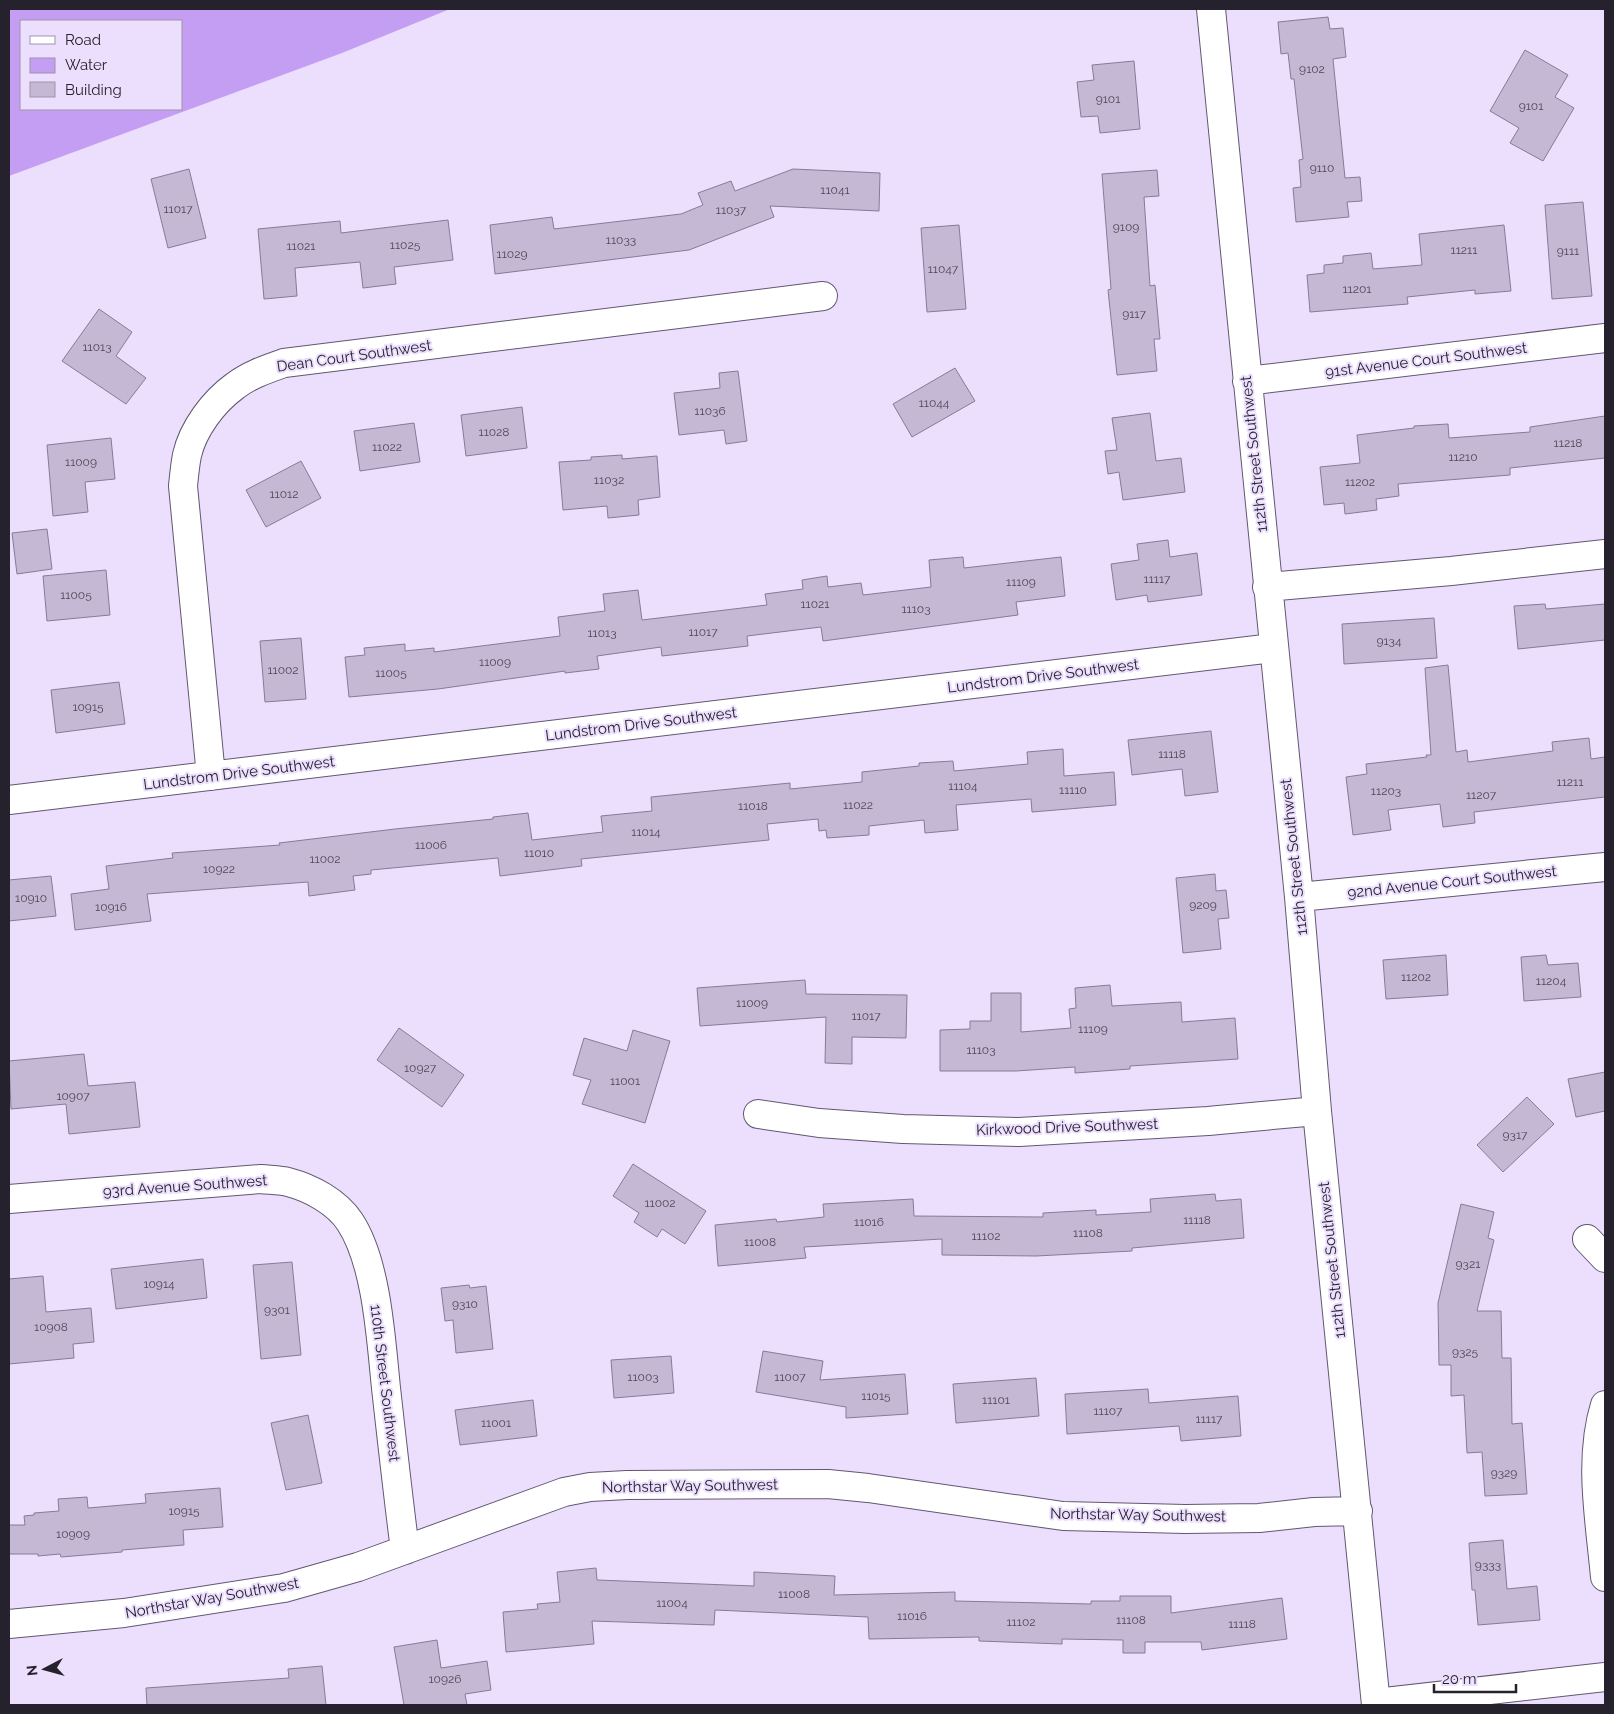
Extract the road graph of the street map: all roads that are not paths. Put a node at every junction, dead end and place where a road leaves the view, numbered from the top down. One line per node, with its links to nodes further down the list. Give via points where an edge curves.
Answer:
1 (1211, 9): 4 (street, 112th Street Southwest)
2 (823, 296): 8 (street, Dean Court Southwest, via 284,363 235,385 219,399 200,425 187,454 183,486)
3 (1605, 338): 4 (street, 91st Avenue Court Southwest)
4 (1247, 382): 6 (street, 112th Street Southwest)
5 (1605, 554): 6 (street)
6 (1267, 587): 7 (street, 112th Street Southwest)
7 (1273, 648): 8 (street, Lundstrom Drive Southwest); 11 (street, 112th Street Southwest)
8 (211, 776): 9 (street, Lundstrom Drive Southwest)
9 (9, 800)
10 (1605, 867): 11 (street, 92nd Avenue Court Southwest)
11 (1299, 898): 12 (street, 112th Street Southwest)
12 (1317, 1110): 13 (street, Kirkwood Drive Southwest, via 1208,1121 1020,1132 819,1123); 17 (street, 112th Street Southwest)
13 (758, 1114)
14 (9, 1198): 15 (street, 93rd Avenue Southwest, via 261,1179 287,1181 308,1188 334,1204)
15 (350, 1221): 18 (street, 110th Street Southwest, via 363,1245 380,1331)
16 (1605, 1405): 19 (street, via 1596,1460)
17 (1358, 1511): 18 (street, Northstar Way Southwest, via 1185,1519 1063,1516 828,1484 627,1485 564,1492); 22 (street, 112th Street Southwest)
18 (404, 1550): 20 (street, Northstar Way Southwest, via 284,1588 124,1613)
19 (1605, 1577)
20 (9, 1624)
21 (1605, 1677): 22 (street)
22 (1376, 1704)

